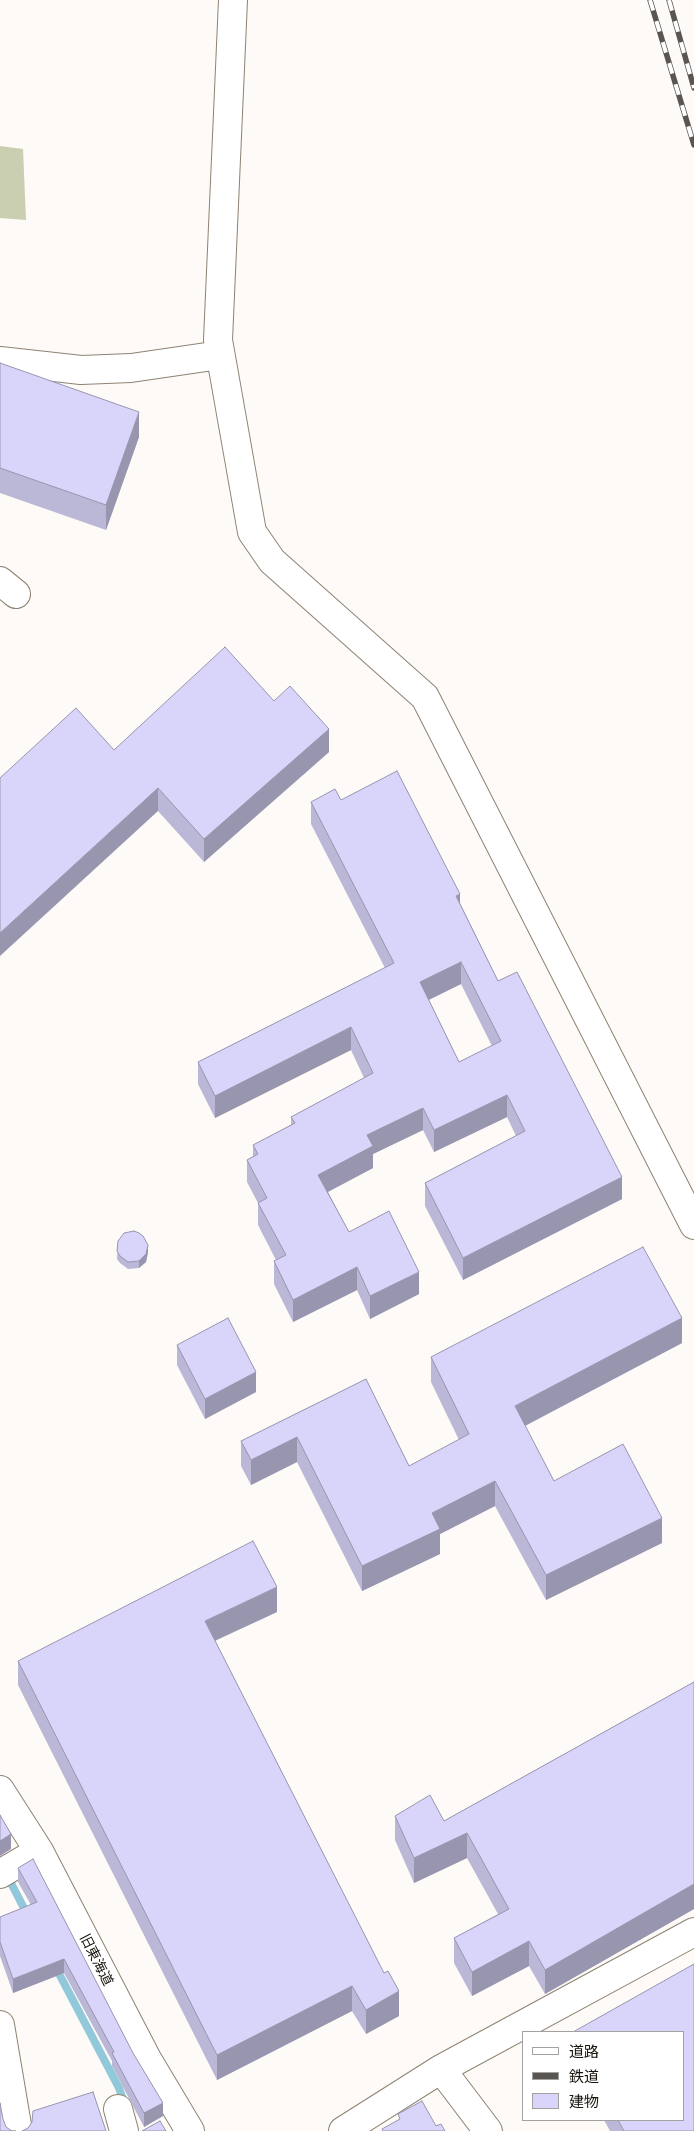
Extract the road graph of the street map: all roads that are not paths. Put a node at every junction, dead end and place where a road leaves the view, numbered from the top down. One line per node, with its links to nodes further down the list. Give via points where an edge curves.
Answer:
1 (233, 0): 2 (street, via 218,340)
2 (220, 355): 3 (street, via 131,368 81,370); 4 (street, via 252,532 272,561 425,697)
3 (0, 361)
4 (694, 1225)
5 (0, 1790): 6 (street, 旧東海道)
6 (40, 1851): 7 (street); 12 (street, 旧東海道, via 147,2059)
7 (0, 1874)
8 (694, 1932): 10 (street)
9 (0, 2025): 11 (street)
10 (441, 2069): 13 (street); 14 (street)
11 (18, 2131)
12 (190, 2131)
13 (345, 2131)
14 (488, 2131)

